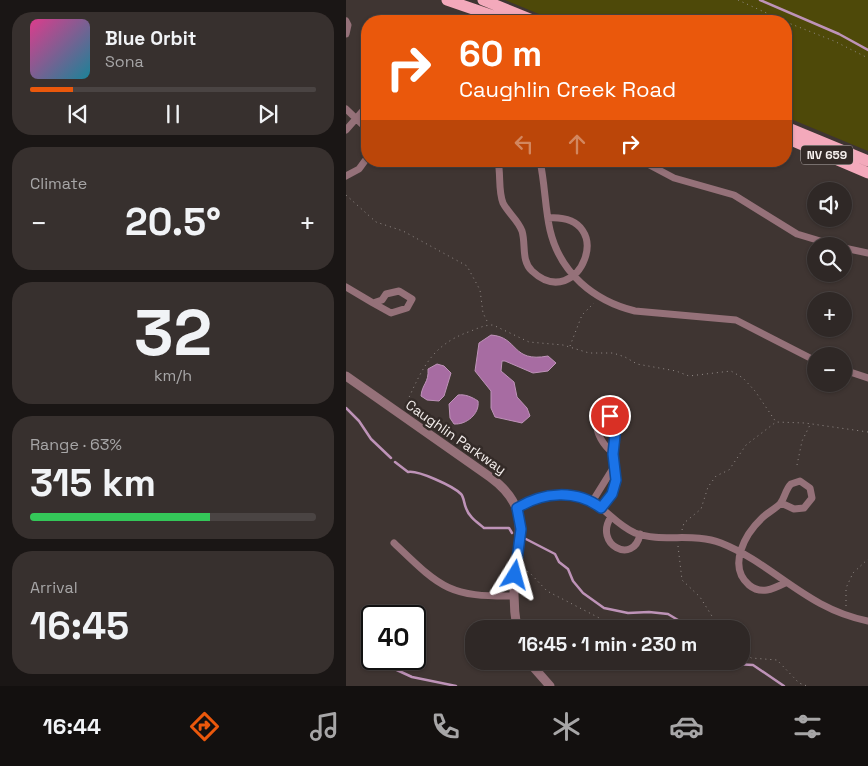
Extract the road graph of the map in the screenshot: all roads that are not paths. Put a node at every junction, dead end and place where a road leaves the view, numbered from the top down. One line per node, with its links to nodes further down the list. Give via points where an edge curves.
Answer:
1 (447, 0): 3 (main road)
2 (483, 0): 4 (main road)
3 (491, 15)
4 (520, 15)
5 (346, 21): 6 (street)
6 (346, 34)
7 (346, 110): 9 (street)
8 (361, 113): 9 (street)
9 (356, 118): 10 (street); 12 (street)
10 (361, 123)
11 (792, 129): 14 (main road, NV 659)
12 (346, 130)
13 (792, 141): 19 (main road, NV 659)
14 (868, 161)
15 (361, 167): 20 (street)
16 (499, 167): 25 (street, via 503,203 523,232 527,264 544,279 559,280)
17 (541, 167): 21 (street)
18 (653, 167): 22 (street, via 674,178 734,195)
19 (868, 173)
20 (346, 176)
21 (548, 218): 25 (street, via 555,246); 25 (street, via 572,222 586,240 588,247 584,263)
22 (807, 237)
23 (852, 250): 24 (street)
24 (868, 253)
25 (573, 276): 28 (street, via 599,297 620,308 736,320)
26 (346, 288): 27 (street)
27 (372, 303): 27 (street, via 382,300 386,294 399,291 412,299 407,308 391,313)
28 (807, 356)
29 (852, 373): 31 (street)
30 (346, 376): 36 (street, Caughlin Parkway, via 498,483)
31 (868, 378)
32 (613, 454): 32 (street, via 615,422 612,417 604,416 596,426 604,446); 33 (street)
33 (615, 465): 34 (street); 37 (street, via 613,491)
34 (592, 502): 36 (street, via 555,494); 37 (street)
35 (781, 503): 35 (street, via 790,484 800,481 810,488 812,498 804,508 794,509); 41 (street, via 758,522)
36 (517, 508): 43 (street, Caughlin Parkway, via 521,529)
37 (601, 508): 38 (street)
38 (612, 517): 39 (street, via 623,527); 39 (street, via 606,532 617,548 624,551 633,547)
39 (640, 534): 41 (street, via 710,539)
40 (394, 543): 43 (street, via 430,577 450,590 472,596)
41 (739, 552): 42 (street); 42 (street, via 742,577 752,587 768,590)
42 (785, 583): 45 (street, via 811,600)
43 (514, 596): 44 (street, Caughlin Parkway)
44 (515, 620)
45 (868, 620)
46 (536, 670): 47 (street)
47 (550, 686)

